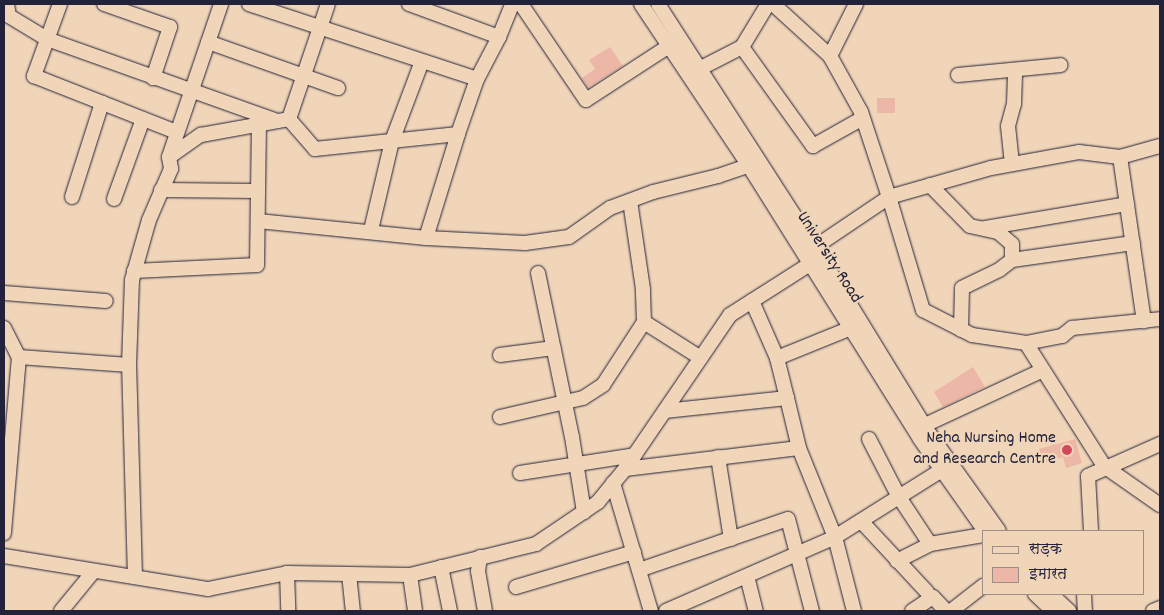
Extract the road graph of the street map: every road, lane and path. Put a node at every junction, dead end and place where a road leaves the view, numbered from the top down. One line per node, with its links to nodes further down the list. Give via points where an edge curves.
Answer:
1 (7, 4): 17 (street, via 9,16)
2 (60, 4): 17 (street)
3 (104, 4): 28 (street, via 170,28)
4 (221, 4): 18 (street)
5 (249, 4): 15 (street)
6 (328, 4): 15 (street)
7 (409, 4): 16 (street)
8 (512, 4): 16 (street)
9 (522, 4): 19 (street, via 586,100)
10 (641, 4): 19 (street, University Road)
11 (658, 4): 19 (street, University Road)
12 (768, 4): 20 (street)
13 (773, 4): 21 (street)
14 (856, 4): 21 (street)
15 (320, 26): 22 (street); 27 (street)
16 (499, 38): 29 (street)
17 (47, 39): 28 (street); 32 (street, via 34,76)
18 (208, 42): 27 (street); 31 (street)
19 (676, 43): 24 (street, University Road); 43 (street, University Road)
20 (742, 47): 24 (street); 33 (street, via 813,146)
21 (830, 56): 33 (street)
22 (422, 61): 29 (street); 39 (street)
23 (1061, 65): 25 (street)
24 (701, 68): 43 (street, University Road)
25 (1015, 71): 26 (street); 44 (street, via 1014,104 1008,126)
26 (958, 75)
27 (303, 76): 30 (street); 35 (street)
28 (153, 78): 31 (street)
29 (477, 79): 38 (street)
30 (338, 88)
31 (190, 91): 35 (street); 37 (street)
32 (102, 103): 34 (street); 48 (street)
33 (863, 118): 49 (street)
34 (144, 119): 37 (street); 50 (street)
35 (283, 120): 36 (street); 39 (street, via 315,149)
36 (259, 124): 41 (street, via 202,135); 47 (street)
37 (176, 132): 41 (street)
38 (458, 134): 39 (street); 56 (street)
39 (392, 141): 55 (street)
40 (1160, 146): 42 (street)
41 (169, 157): 46 (street, via 172,169)
42 (1120, 157): 44 (street, via 1079,152); 52 (street)
43 (754, 164): 51 (street); 58 (street, University Road); 58 (street, University Road)
44 (1012, 164): 45 (street)
45 (930, 185): 49 (street); 54 (street, via 970,226)
46 (161, 190): 47 (street); 60 (street)
47 (258, 191): 53 (street)
48 (72, 197)
49 (889, 197): 58 (street); 70 (street, via 923,310)
50 (114, 200)
51 (630, 201): 56 (street, via 610,208 569,237 548,241 524,243); 67 (street, via 644,289)
52 (1127, 204): 54 (street); 57 (street)
53 (258, 221): 55 (street); 60 (street, via 257,265)
54 (984, 228): 59 (street, via 998,232 1012,244)
55 (372, 230): 56 (street)
56 (426, 238)
57 (1132, 243): 59 (street); 66 (street)
58 (815, 256): 64 (street); 69 (street, University Road); 83 (street, University Road)
59 (1012, 260): 70 (street, via 962,288)
60 (134, 271): 77 (street)
61 (538, 273): 72 (street)
62 (4, 293): 63 (street)
63 (106, 301)
64 (752, 301): 75 (street, via 730,315); 76 (street)
65 (1160, 320): 66 (street)
66 (1144, 321): 71 (street, via 1072,328 1062,336)
67 (644, 322): 75 (street); 80 (street, via 603,385)
68 (4, 328): 74 (street)
69 (851, 328): 76 (street); 92 (street, University Road)
70 (961, 330): 71 (street, via 972,335)
71 (1026, 343): 78 (street)
72 (554, 348): 73 (street); 80 (street)
73 (500, 355)
74 (19, 357): 77 (street); 102 (street)
75 (701, 358): 81 (street)
76 (777, 358): 79 (street)
77 (129, 365): 119 (street)
78 (1043, 370): 83 (street); 90 (street)
79 (787, 398): 81 (street); 86 (street)
80 (566, 404): 82 (street); 89 (street)
81 (665, 411): 87 (street)
82 (500, 417)
83 (924, 425): 100 (street, University Road)
84 (869, 439): 95 (street)
85 (1160, 444): 90 (street)
86 (799, 448): 88 (street); 104 (street)
87 (635, 455): 89 (street); 91 (street)
88 (718, 458): 91 (street); 105 (street)
89 (576, 463): 93 (street); 97 (street)
90 (1104, 466): 96 (street); 101 (street, via 1088,476)
91 (625, 469): 94 (street)
92 (942, 470): 95 (street); 99 (street, University Road)
93 (520, 473)
94 (613, 483): 97 (street, via 598,502); 107 (street)
95 (899, 497): 98 (street); 106 (street)
96 (1160, 505)
97 (584, 512): 110 (street, via 536,544)
98 (861, 521): 104 (street); 111 (street)
99 (984, 530)
100 (998, 530)
101 (1091, 530)
102 (4, 533)
103 (982, 535): 106 (street)
104 (835, 538): 108 (street); 137 (street)
105 (731, 539): 108 (street, via 788,519); 113 (street)
106 (930, 544): 111 (street)
107 (634, 552): 113 (street); 120 (street)
108 (798, 554): 118 (street); 136 (street)
109 (4, 556): 114 (street)
110 (480, 557): 112 (street); 132 (street, via 478,571)
111 (897, 561): 122 (street)
112 (442, 567): 117 (street); 131 (street)
113 (639, 570): 133 (street)
114 (93, 572): 119 (street); 127 (street)
115 (287, 572): 116 (street); 119 (street, via 208,589); 128 (street)
116 (349, 574): 117 (street); 129 (street)
117 (410, 575): 130 (street)
118 (747, 576): 134 (street); 135 (street)
119 (135, 577)
120 (516, 587)
121 (982, 587): 140 (street)
122 (926, 592)
123 (1036, 595): 141 (street)
124 (1052, 595): 142 (street)
125 (1084, 595): 143 (street)
126 (1160, 608): 144 (street)
127 (61, 611)
128 (288, 611)
129 (353, 611)
130 (415, 611)
131 (450, 611)
132 (485, 611)
133 (651, 611)
134 (666, 611)
135 (756, 611)
136 (812, 611)
137 (854, 611)
138 (912, 611): 139 (street, via 933,597)
139 (946, 611)
140 (951, 611)
141 (1053, 611)
142 (1069, 611)
143 (1085, 611)
144 (1153, 611)

